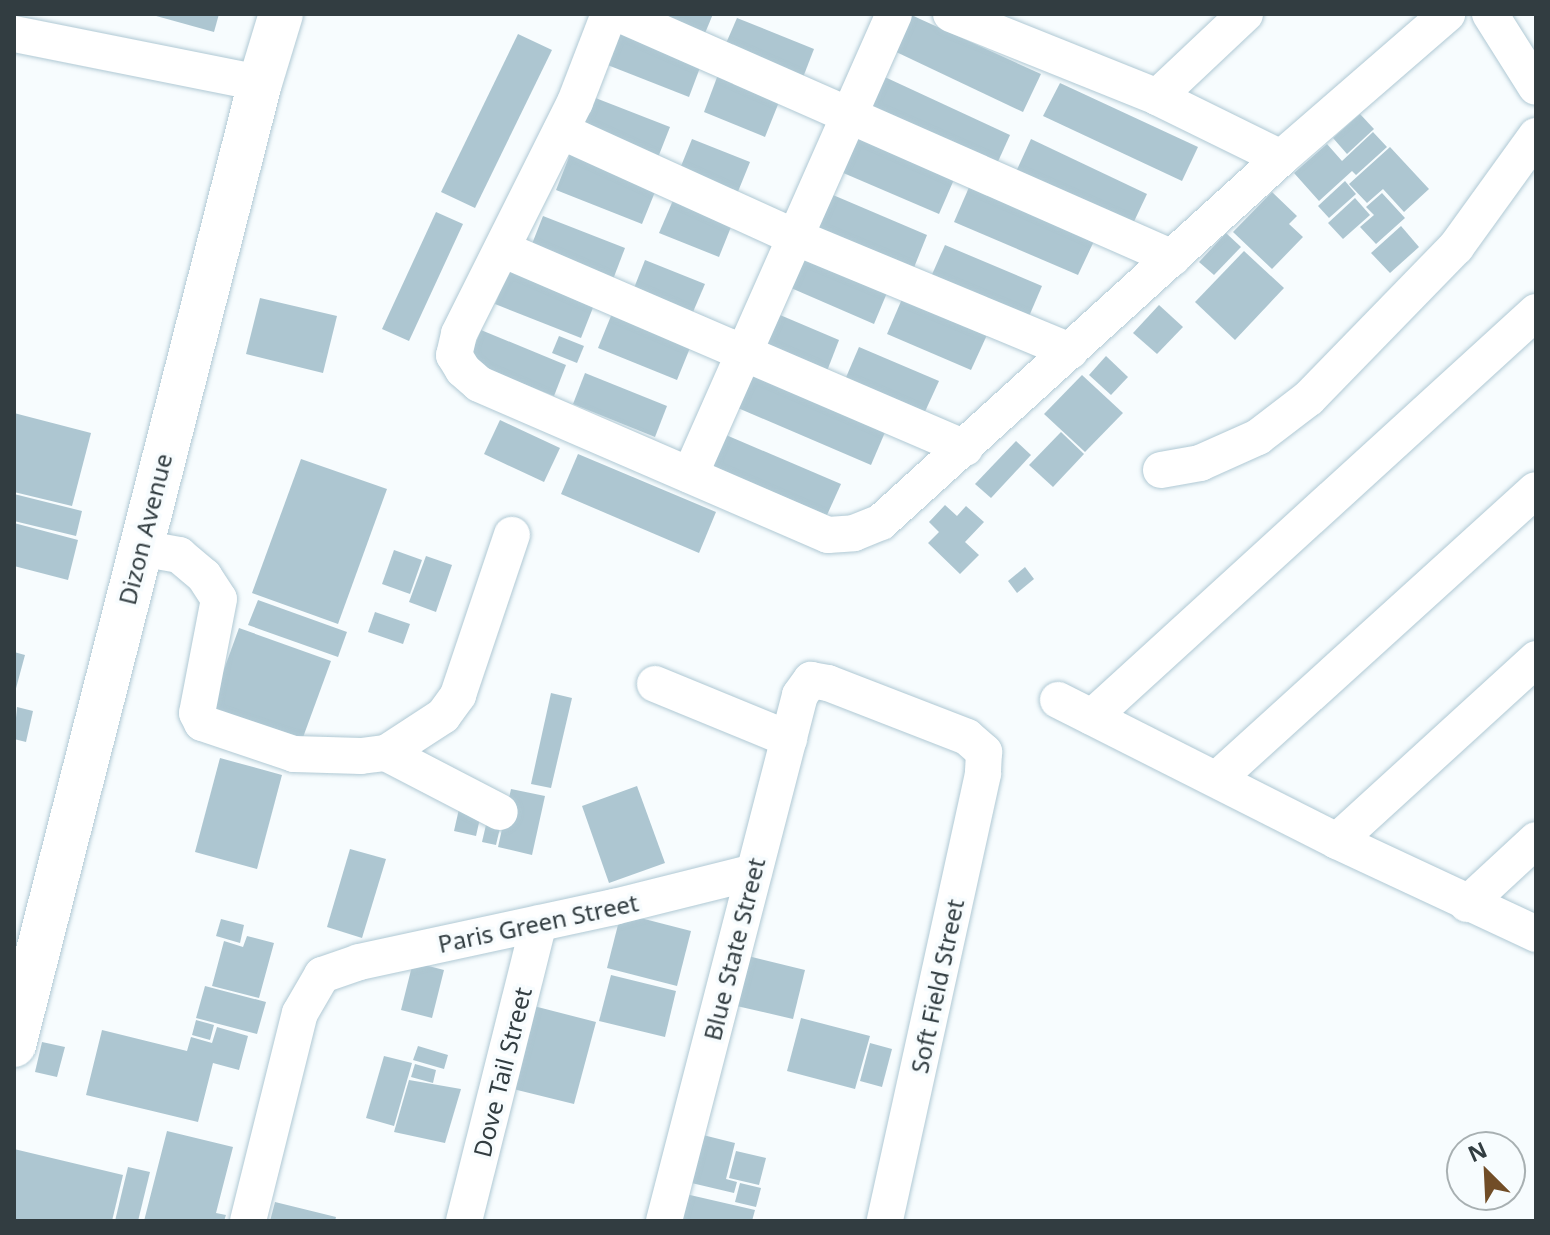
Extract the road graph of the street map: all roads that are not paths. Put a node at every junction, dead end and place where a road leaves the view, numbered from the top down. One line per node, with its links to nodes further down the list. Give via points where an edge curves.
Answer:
1 (281, 14): 11 (street, Dizon Avenue)
2 (609, 14): 15 (street)
3 (619, 14): 14 (street)
4 (894, 14): 14 (street)
5 (951, 14): 9 (street)
6 (1245, 14): 13 (street)
7 (1447, 14): 17 (street)
8 (1490, 14): 12 (street)
9 (1017, 25): 13 (street)
10 (14, 34): 11 (street)
11 (260, 83): 29 (street, Dizon Avenue)
12 (1536, 87)
13 (1157, 97): 17 (street)
14 (850, 113): 18 (street); 20 (street)
15 (561, 131): 18 (street); 19 (street)
16 (1536, 136): 25 (street, via 1456,247 1309,398 1258,437 1200,463)
17 (1281, 158): 20 (street)
18 (795, 237): 22 (street); 23 (street)
19 (502, 249): 23 (street); 26 (street, via 459,334 454,355 463,370 479,384)
20 (1173, 258): 22 (street)
21 (1536, 312): 33 (street)
22 (1070, 351): 24 (street)
23 (744, 353): 24 (street); 26 (street)
24 (965, 448): 26 (street, via 881,522 854,533 828,535)
25 (1161, 470)
26 (690, 475)
27 (1536, 490): 37 (street)
28 (512, 535): 36 (street, via 458,695 443,716)
29 (140, 548): 36 (street, via 179,555 204,576 219,599 197,713 202,723 294,754); 45 (street, Dizon Avenue)
30 (1536, 659): 40 (street)
31 (655, 684): 34 (street)
32 (1058, 700): 33 (street)
33 (1092, 717): 37 (street)
34 (789, 739): 35 (street, Blue State Street, via 800,695 811,680 967,737); 41 (street, Blue State Street)
35 (984, 752): 49 (street, Soft Field Street)
36 (386, 753): 38 (street)
37 (1217, 779): 40 (street)
38 (500, 812)
39 (1536, 840): 42 (street)
40 (1337, 841): 42 (street)
41 (754, 872): 43 (street, Paris Green Street); 48 (street, Blue State Street)
42 (1467, 904): 44 (street)
43 (539, 923): 46 (street, Paris Green Street, via 359,962 322,975 300,1013); 47 (street, Dove Tail Street)
44 (1536, 934)
45 (14, 1045)
46 (248, 1221)
47 (464, 1221)
48 (664, 1221)
49 (885, 1221)

